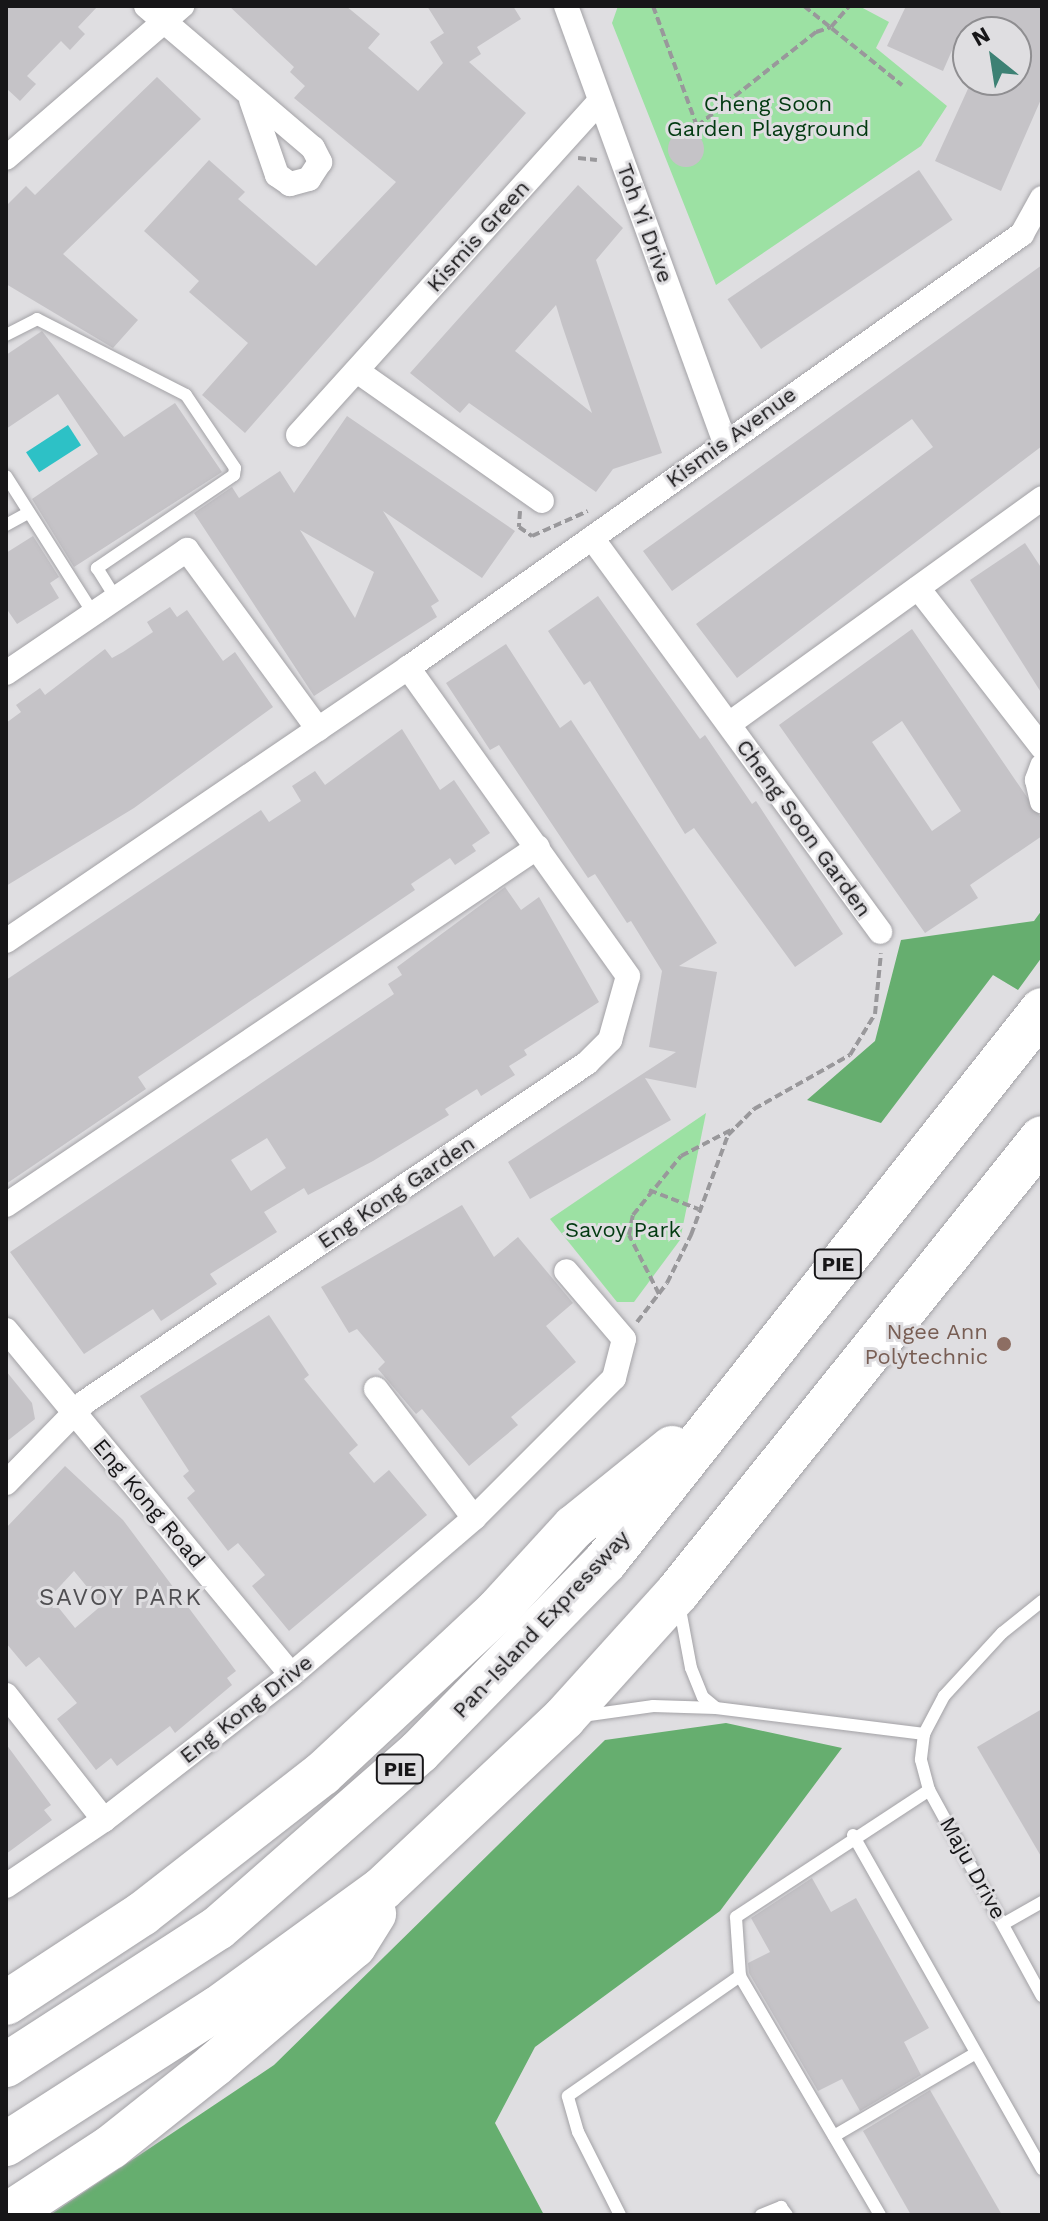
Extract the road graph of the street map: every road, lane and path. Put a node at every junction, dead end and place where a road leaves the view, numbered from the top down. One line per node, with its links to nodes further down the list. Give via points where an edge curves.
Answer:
1 (146, 6): 6 (street)
2 (566, 6): 12 (street, Toh Yi Drive)
3 (653, 6): 9 (path, via 697,126)
4 (804, 6): 7 (path)
5 (849, 6): 8 (path)
6 (173, 14): 11 (street); 13 (street)
7 (820, 18): 8 (path); 9 (path)
8 (831, 27): 9 (path); 10 (path)
9 (816, 32)
10 (902, 85)
11 (251, 100)
12 (600, 101): 18 (street, Kismis Green); 20 (street, Toh Yi Drive)
13 (6, 158)
14 (571, 159): 15 (path)
15 (602, 161)
16 (1042, 198): 20 (street, Kismis Avenue, via 1022,234)
17 (6, 335): 28 (lane, via 37,319 186,395 235,468 234,475 97,568)
18 (357, 371): 19 (street, Kismis Green); 23 (street)
19 (298, 435)
20 (724, 440): 26 (street, Kismis Avenue)
21 (6, 476): 24 (lane)
22 (1042, 498): 27 (street, Cheng Soon Garden)
23 (542, 501)
24 (29, 512): 25 (lane); 29 (lane)
25 (6, 525)
26 (592, 538): 30 (street, Kismis Avenue); 32 (street, Cheng Soon Garden)
27 (918, 588): 32 (street, Cheng Soon Garden); 34 (street)
28 (115, 597): 29 (street); 33 (street, via 190,551)
29 (93, 613): 31 (street)
30 (408, 668): 33 (street); 37 (street, Eng Kong Garden)
31 (6, 673)
32 (729, 724): 38 (street, Cheng Soon Garden)
33 (318, 729): 39 (street)
34 (1042, 747)
35 (1042, 766): 36 (street, via 1037,780)
36 (1042, 801)
37 (538, 847): 44 (street); 52 (street, Eng Kong Garden, via 628,976 610,1040 587,1063)
38 (880, 932): 41 (path, via 875,1014 850,1055 754,1109)
39 (6, 941)
40 (1042, 1010): 51 (highway, Pan-Island Expressway / PIE)
41 (735, 1128): 43 (path, via 681,1156); 45 (path)
42 (1042, 1138): 55 (highway)
43 (649, 1190): 45 (path); 47 (path, via 629,1235)
44 (6, 1205)
45 (698, 1209): 47 (path)
46 (566, 1271): 49 (street)
47 (659, 1294): 49 (path)
48 (6, 1330): 52 (street, Eng Kong Road)
49 (624, 1339): 54 (street, Eng Kong Drive, via 614,1378)
50 (376, 1389): 54 (street)
51 (730, 1402): 71 (highway, via 574,1527 497,1611 322,1774 142,1914); 73 (highway, Pan-Island Expressway / PIE, via 605,1562 419,1752 218,1928)
52 (74, 1413): 53 (street, Eng Kong Garden); 57 (street, Eng Kong Road)
53 (6, 1483)
54 (474, 1518): 57 (street, Eng Kong Drive)
55 (677, 1593): 59 (lane, via 691,1668 703,1697); 60 (highway)
56 (1042, 1601): 61 (lane, Maju Drive, via 1002,1633 944,1696)
57 (291, 1675): 63 (street, Eng Kong Drive)
58 (6, 1695): 63 (street)
59 (716, 1708): 60 (lane, via 653,1706); 61 (lane)
60 (564, 1718): 66 (highway)
61 (924, 1734): 62 (lane, Maju Drive, via 921,1760)
62 (929, 1790): 64 (lane); 68 (lane, Maju Drive)
63 (104, 1820): 65 (street, Eng Kong Drive)
64 (853, 1835): 69 (lane, via 737,1912); 72 (lane)
65 (6, 1886)
66 (382, 1889): 75 (highway, via 218,2008); 77 (highway, via 369,1930 335,1962 111,2147)
67 (1042, 1902): 68 (lane)
68 (1005, 1923): 70 (lane, Maju Drive)
69 (740, 1976): 74 (lane); 78 (lane, via 568,2096 578,2132)
70 (1042, 1996)
71 (6, 2003)
72 (976, 2053): 74 (lane); 76 (lane)
73 (6, 2065)
74 (834, 2136): 81 (lane)
75 (6, 2144)
76 (1042, 2169)
77 (7, 2215)
78 (620, 2215)
79 (761, 2215): 80 (lane, via 781,2207)
80 (787, 2215)
81 (880, 2215)

